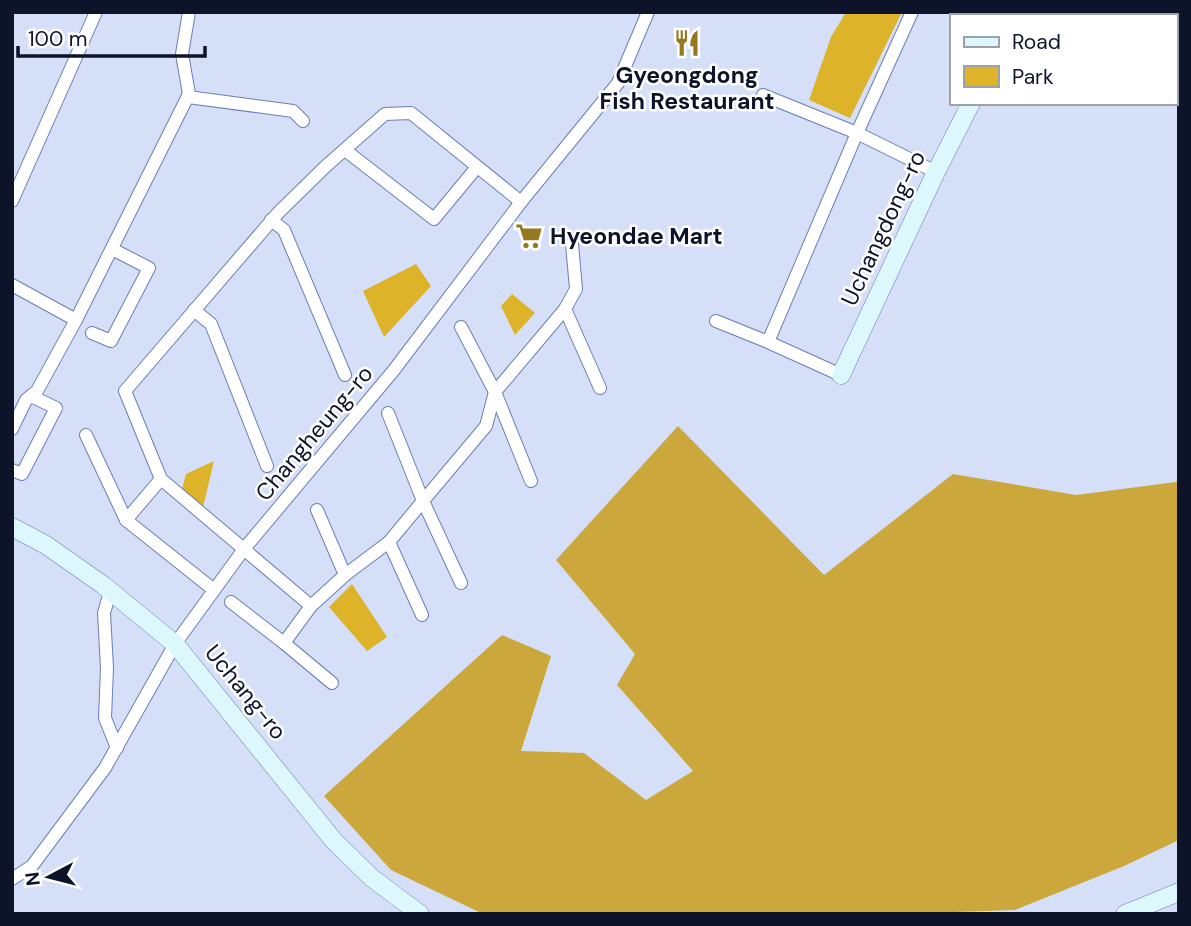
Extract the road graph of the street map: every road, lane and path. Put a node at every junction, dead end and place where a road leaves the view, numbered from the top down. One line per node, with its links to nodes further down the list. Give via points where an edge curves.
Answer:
1 (96, 12): 13 (street)
2 (189, 12): 6 (street, via 182,54)
3 (648, 12): 14 (street, Changheung-ro, via 618,83)
4 (912, 12): 9 (street)
5 (763, 95): 9 (street)
6 (188, 96): 8 (street, via 293,111); 17 (street)
7 (970, 105): 12 (main road, Uchangdong-ro)
8 (303, 121)
9 (857, 132): 12 (street); 25 (street)
10 (345, 150): 11 (street, via 385,114 411,113); 11 (street, via 434,219); 15 (street)
11 (477, 167): 14 (street)
12 (936, 172): 27 (main road, Uchangdong-ro)
13 (12, 201)
14 (521, 202): 43 (street, Changheung-ro, via 394,370)
15 (271, 220): 20 (street); 26 (street, via 284,230)
16 (572, 244): 19 (street, via 576,289)
17 (111, 249): 21 (street); 24 (street, via 149,268 111,341)
18 (12, 285): 21 (street)
19 (565, 309): 28 (street); 29 (street)
20 (194, 310): 34 (street, via 211,324); 36 (street, via 125,391)
21 (76, 320): 30 (street)
22 (716, 321): 25 (street)
23 (461, 327): 29 (street)
24 (92, 333)
25 (768, 342): 27 (street)
26 (345, 375)
27 (841, 375)
28 (600, 388)
29 (495, 392): 37 (street); 38 (street, via 486,426)
30 (31, 396): 32 (street); 35 (street, via 56,408 22,474)
31 (388, 414): 38 (street)
32 (12, 429)
33 (86, 435): 40 (street)
34 (267, 467)
35 (12, 470)
36 (161, 479): 40 (street); 43 (street)
37 (531, 481)
38 (423, 501): 42 (street); 45 (street)
39 (317, 510): 44 (street)
40 (126, 520): 46 (street)
41 (12, 527): 47 (main road, Uchang-ro, via 46,545)
42 (389, 542): 44 (street); 50 (street)
43 (244, 549): 46 (street, Changheung-ro); 49 (street)
44 (345, 575): 49 (street)
45 (461, 583)
46 (214, 590): 52 (street, Changheung-ro)
47 (110, 592): 52 (main road, Uchang-ro); 54 (street, via 104,613 105,718)
48 (231, 602): 51 (street)
49 (311, 606): 51 (street)
50 (422, 615)
51 (284, 643): 53 (street)
52 (175, 644): 54 (street, Changheung-ro); 57 (main road, Uchang-ro, via 334,841)
53 (332, 683)
54 (117, 748): 55 (street, Changheung-ro, via 33,866)
55 (12, 879)
56 (1179, 892): 58 (main road)
57 (415, 913)
58 (1125, 914)

